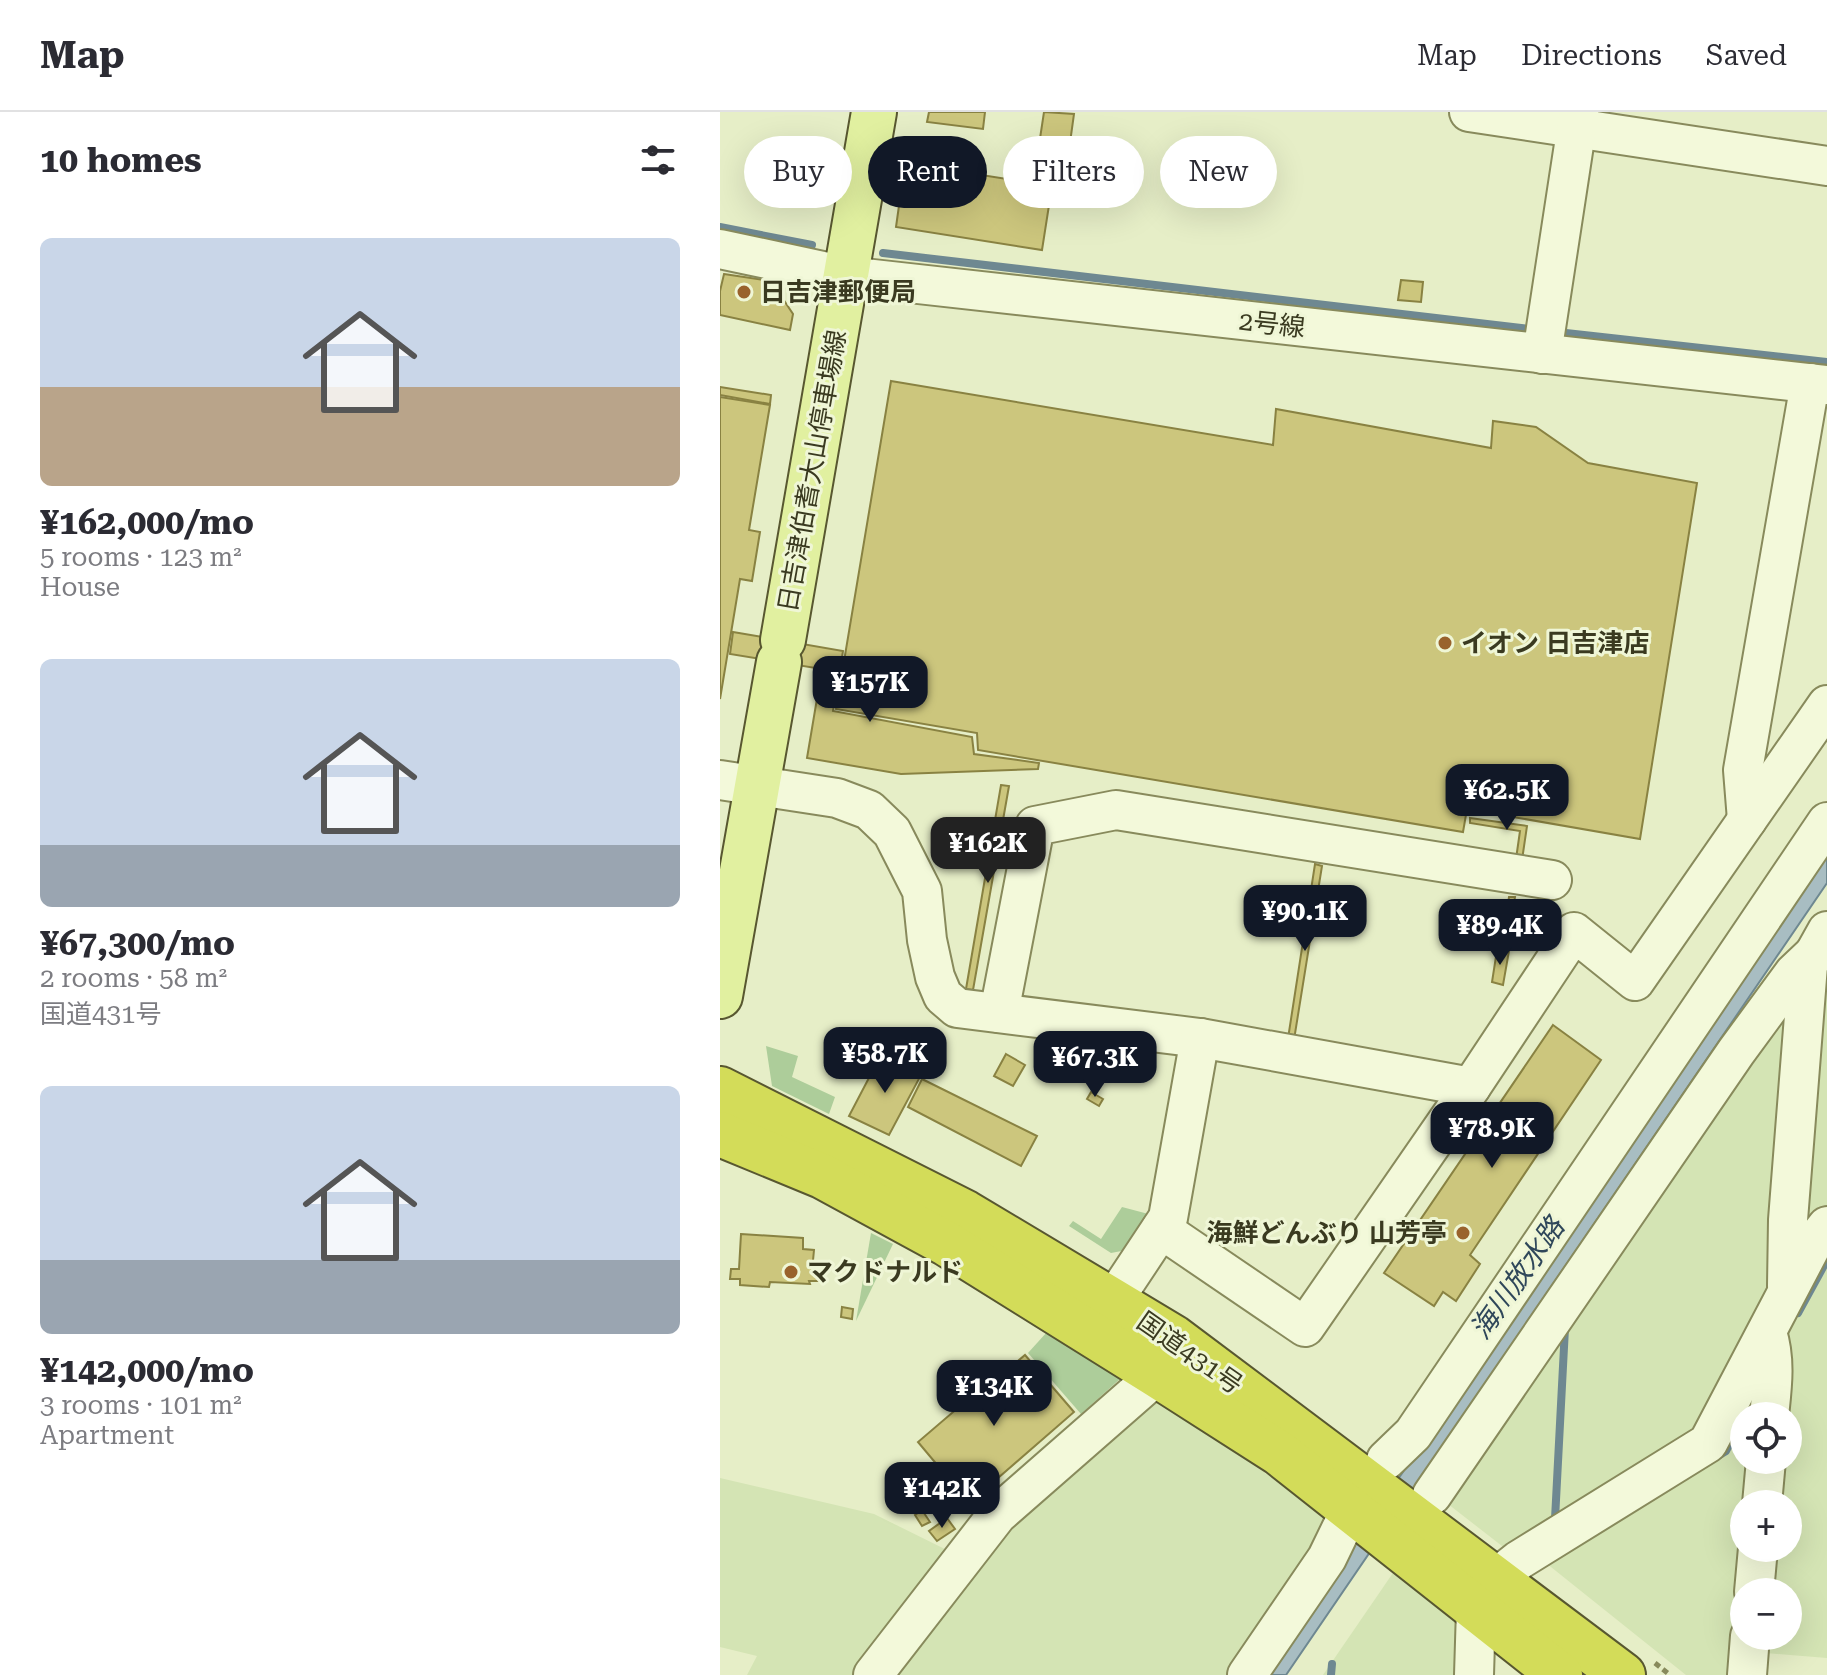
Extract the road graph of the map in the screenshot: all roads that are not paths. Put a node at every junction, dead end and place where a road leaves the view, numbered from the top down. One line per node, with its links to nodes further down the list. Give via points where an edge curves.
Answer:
1 (874, 112): 6 (main road, 日吉津伯耆大山停車場線)
2 (1469, 112): 3 (street)
3 (1577, 121): 4 (street, via 1600,130); 7 (street)
4 (1827, 166)
5 (720, 249): 6 (street, 2号線)
6 (846, 276): 7 (street, 2号線); 11 (main road, 日吉津伯耆大山停車場線, via 781,651)
7 (1542, 354): 8 (street, 2号線)
8 (1818, 384): 9 (street)
9 (1813, 445): 12 (street, via 1743,770)
10 (1827, 705): 12 (street)
11 (739, 783): 16 (main road, 日吉津伯耆大山停車場線); 17 (street, via 837,798 869,810 892,832 922,891 927,940 943,996 957,1008)
12 (1747, 820): 19 (street, via 1635,981 1574,932)
13 (1827, 822): 29 (street, via 1413,1434)
14 (1552, 880): 17 (street, via 1116,810 1035,826)
15 (1820, 943): 24 (street, via 1808,965); 30 (street, via 1736,1052)
16 (720, 996)
17 (999, 1013): 18 (street)
18 (1200, 1038): 19 (street); 23 (street, via 1168,1218)
19 (1471, 1087): 23 (street, via 1305,1327)
20 (720, 1089): 25 (highway, 国道431号, via 966,1213)
21 (720, 1134): 27 (highway, 国道431号, via 822,1176 947,1244)
22 (1827, 1226): 24 (street)
23 (1161, 1229): 25 (street)
24 (1787, 1293): 26 (street)
25 (1113, 1301): 29 (highway, 国道431号, via 1173,1337)
26 (1767, 1332): 28 (street); 31 (street, via 1708,1443 1519,1560)
27 (1157, 1375): 29 (highway, 国道431号, via 1279,1453); 33 (street, via 997,1515)
28 (1770, 1402)
29 (1364, 1497): 30 (highway, 国道431号); 34 (street)
30 (1413, 1519): 31 (highway, 国道431号)
31 (1486, 1594): 35 (street); 36 (highway, 国道431号); 37 (highway, 国道431号)
32 (1749, 1650): 38 (street)
33 (873, 1675)
34 (1247, 1675)
35 (1474, 1675)
36 (1560, 1675)
37 (1623, 1675)
38 (1747, 1675)

